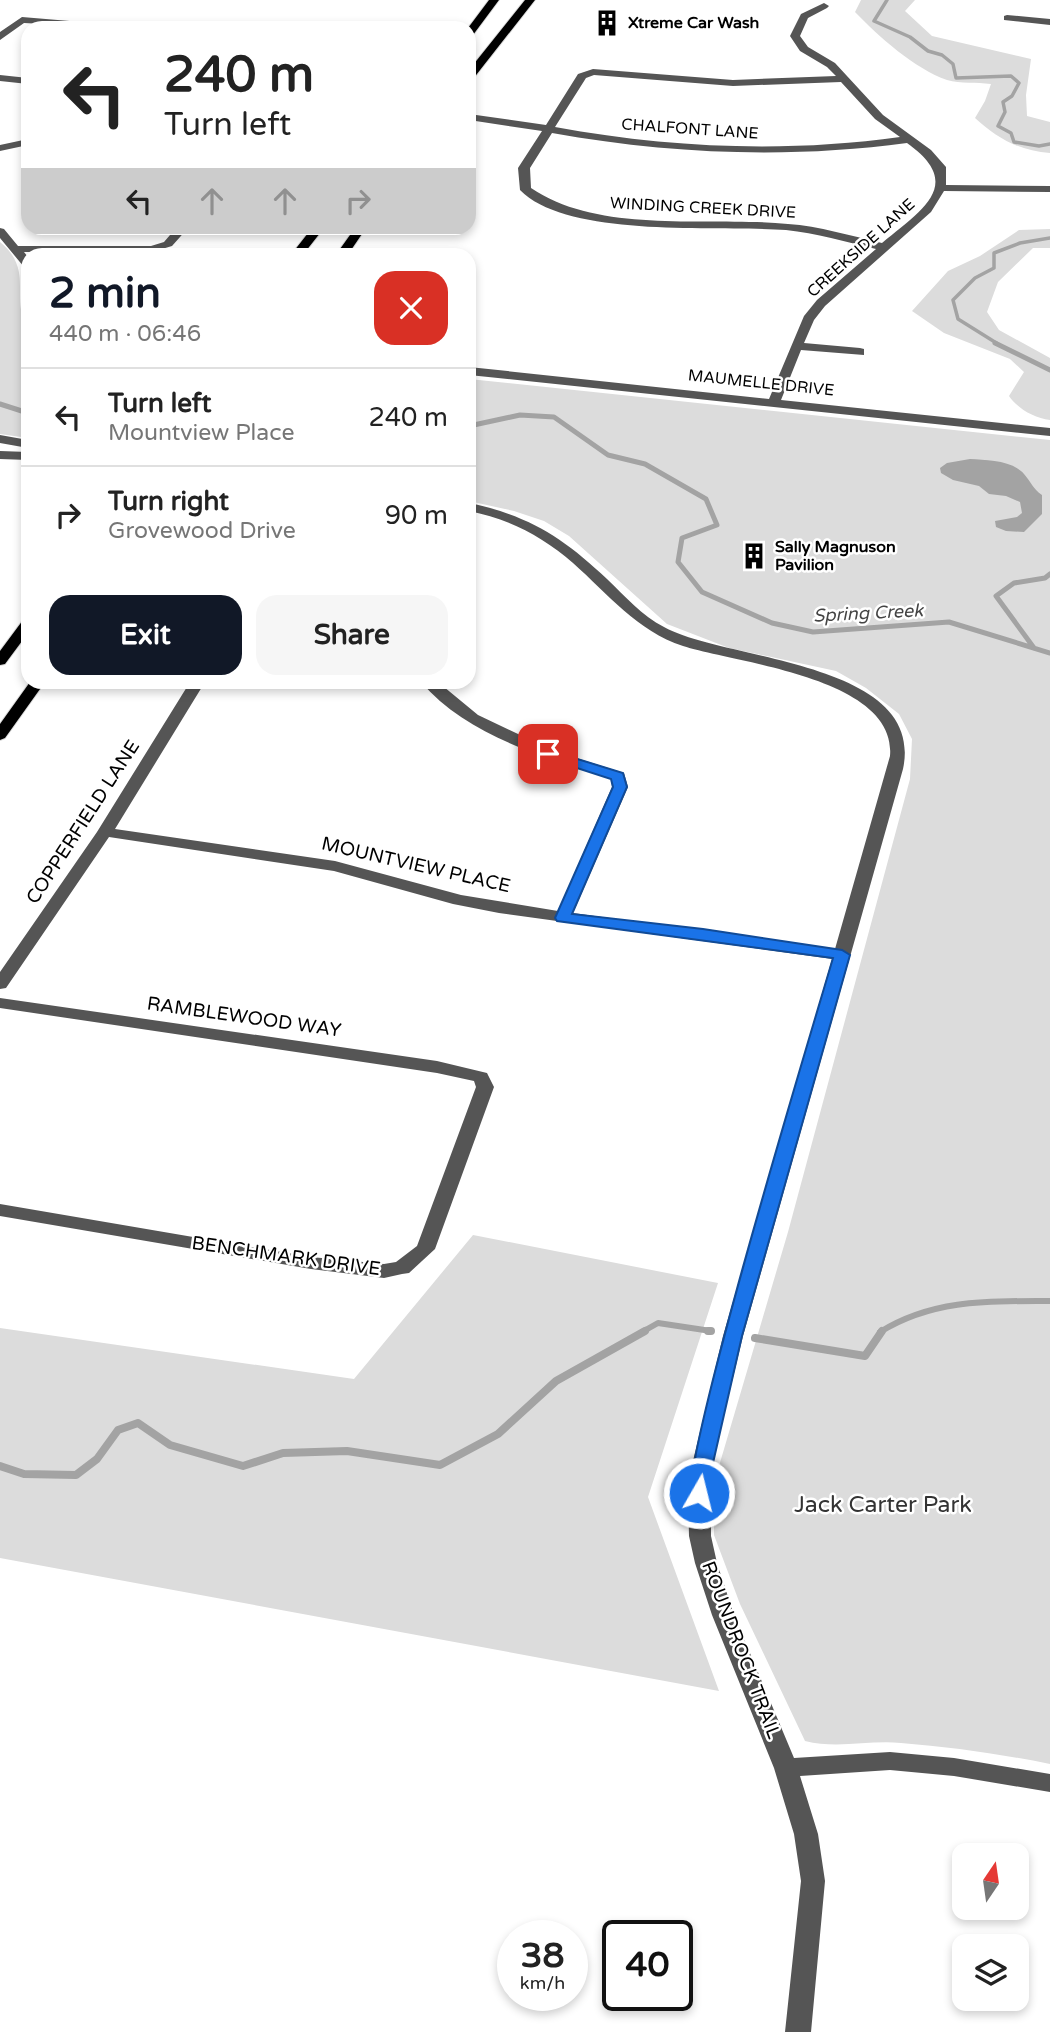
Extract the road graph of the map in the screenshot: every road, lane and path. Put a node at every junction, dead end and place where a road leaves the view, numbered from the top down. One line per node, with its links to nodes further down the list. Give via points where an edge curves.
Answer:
1 (511, 1): 6 (main road); 8 (main road)
2 (824, 5): 10 (street, via 801,17 795,36 803,49 831,65)
3 (1007, 18): 5 (street)
4 (34, 21): 7 (street, via 22,20)
5 (1050, 22)
6 (476, 28)
7 (0, 37)
8 (476, 64)
9 (0, 78): 11 (street)
10 (844, 79): 13 (street, via 733,83 593,72 582,76); 14 (street, via 879,117)
11 (21, 80)
12 (476, 118): 13 (street, CHALFONT LANE)
13 (548, 129): 14 (street, CHALFONT LANE, via 623,141 750,150 831,149); 21 (street, WINDING CREEK DRIVE, via 520,175 525,192 539,202 616,220 788,227)
14 (910, 139): 17 (street, via 940,167)
15 (21, 144): 16 (street)
16 (0, 148)
17 (941, 188): 18 (street); 21 (street, CREEKSIDE LANE, via 927,210)
18 (1050, 190)
19 (0, 231): 22 (street)
20 (176, 235): 24 (street)
21 (883, 247): 26 (street, CREEKSIDE LANE, via 821,303)
22 (16, 248): 23 (street); 25 (street)
23 (21, 248)
24 (155, 248)
25 (21, 255)
26 (796, 346): 27 (street); 29 (street, CREEKSIDE LANE)
27 (860, 352)
28 (476, 372): 29 (street, MAUMELLE DRIVE)
29 (774, 402): 30 (street, MAUMELLE DRIVE)
30 (1050, 432)
31 (0, 439): 32 (street)
32 (21, 443)
33 (0, 455): 34 (street)
34 (21, 456)
35 (476, 508): 44 (street, ROUNDROCK TRAIL, via 503,513 542,531 576,556 643,621 668,635 723,655 808,672 853,691 875,709 894,734 898,748)
36 (21, 632): 37 (main road)
37 (0, 660)
38 (33, 689): 41 (main road)
39 (194, 689): 42 (street, COPPERFIELD LANE)
40 (437, 689): 43 (street, via 473,719 548,754 618,776 620,787)
41 (0, 735)
42 (105, 832): 43 (street, MOUNTVIEW PLACE, via 335,866 459,900); 45 (street, COPPERFIELD LANE)
43 (562, 918): 44 (street, MOUNTVIEW PLACE)
44 (842, 955): 49 (street, ROUNDROCK TRAIL, via 733,1336 699,1493 706,1563)
45 (0, 984)
46 (0, 1003): 47 (street, RAMBLEWOOD WAY)
47 (481, 1077): 48 (street, BENCHMARK DRIVE, via 483,1100 425,1249 402,1268 384,1271 310,1263)
48 (0, 1210)
49 (786, 1768): 50 (street, via 890,1761); 51 (street, ROUNDROCK TRAIL, via 806,1834 813,1881)
50 (1050, 1783)
51 (798, 2032)

